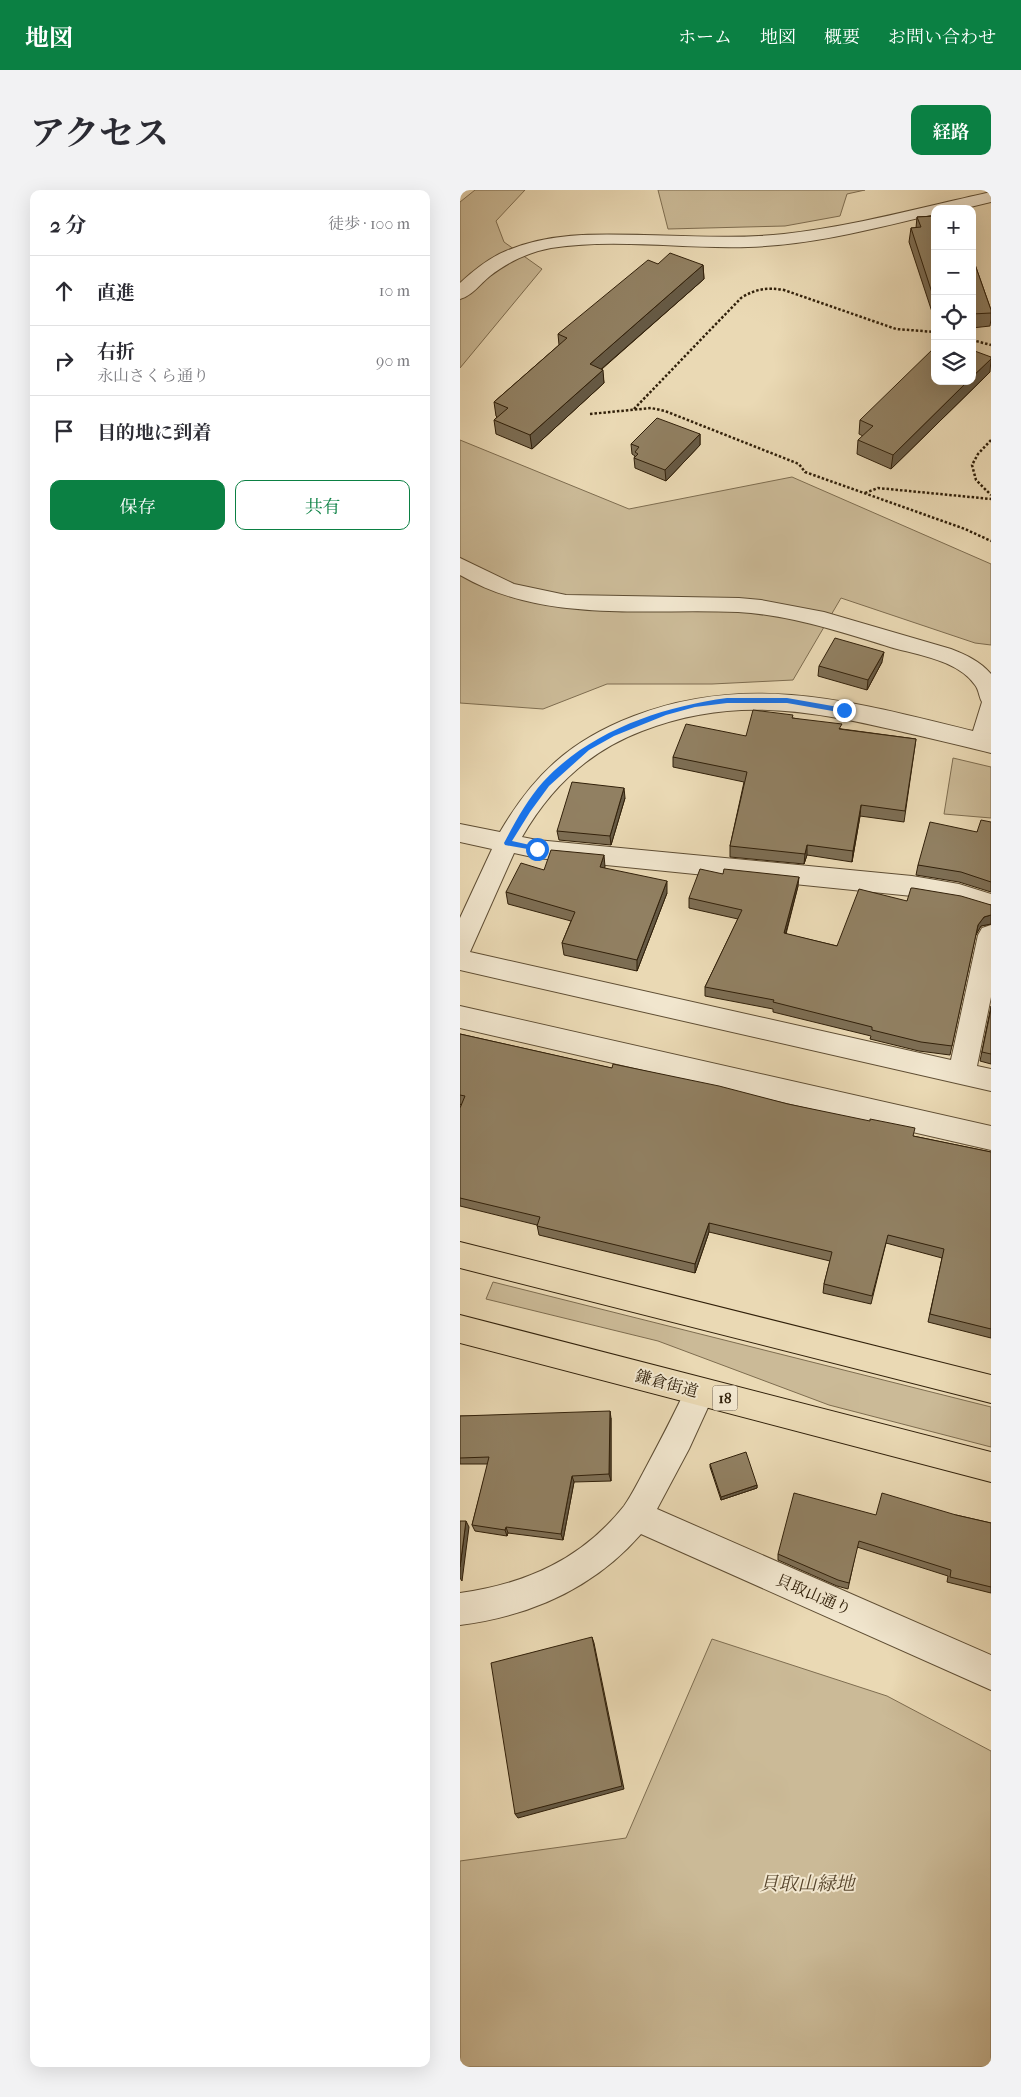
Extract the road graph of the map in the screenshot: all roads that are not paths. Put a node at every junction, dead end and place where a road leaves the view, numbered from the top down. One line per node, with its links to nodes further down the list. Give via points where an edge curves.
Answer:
1 (991, 197): 2 (street)
2 (954, 205)
3 (931, 210): 4 (street, via 788,239 736,242 583,239 547,243 497,262)
4 (460, 293)
5 (460, 565): 6 (street, via 509,590 566,602 739,605 818,617 953,659 979,675)
6 (991, 698)
7 (991, 707): 8 (street)
8 (986, 742): 10 (street, via 844,710 787,701 727,701 695,705 641,721 587,748 546,784)
9 (460, 833): 10 (street)
10 (507, 843): 11 (street, via 537,849 912,886 959,894); 13 (street)
11 (991, 904)
12 (991, 935): 16 (street)
13 (460, 947)
14 (460, 960): 16 (street)
15 (460, 1018): 18 (street)
16 (962, 1073): 17 (street)
17 (991, 1080)
18 (991, 1138)
19 (460, 1255): 21 (main road)
20 (460, 1329): 22 (main road, 鎌倉街道 / 18)
21 (991, 1389)
22 (700, 1392): 23 (main road, 鎌倉街道 / 18); 24 (street)
23 (991, 1467)
24 (636, 1516): 25 (street, via 612,1543 586,1564 554,1583 513,1600); 26 (street, 貝取山通り)
25 (460, 1609)
26 (991, 1673)

